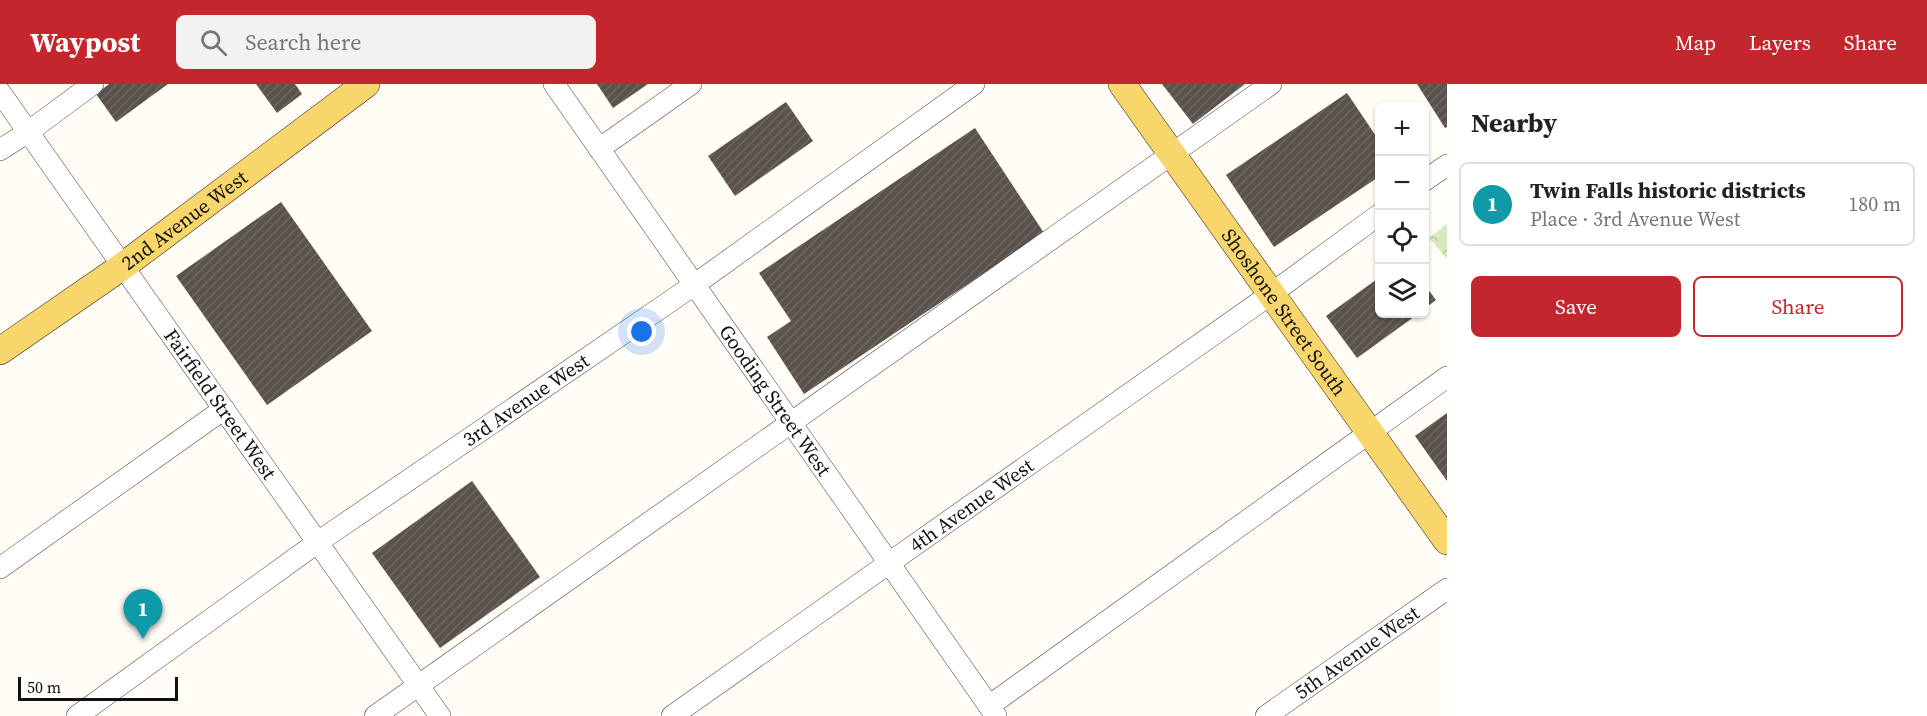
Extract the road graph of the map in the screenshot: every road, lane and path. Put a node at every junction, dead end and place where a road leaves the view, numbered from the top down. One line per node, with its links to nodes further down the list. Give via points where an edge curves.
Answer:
1 (93, 84): 9 (street)
2 (366, 84): 16 (main road, 2nd Avenue West)
3 (554, 84): 10 (street, Gooding Street West)
4 (691, 84): 10 (street)
5 (974, 84): 17 (street, 3rd Avenue West)
6 (1122, 84): 12 (main road, Shoshone Street South)
7 (1271, 84): 12 (street)
8 (0, 92): 9 (street, Fairfield Street West)
9 (28, 132): 11 (street); 16 (street, Fairfield Street West)
10 (599, 149): 17 (street, Gooding Street West)
11 (0, 150)
12 (1172, 154): 18 (main road, Shoshone Street South); 22 (street)
13 (1447, 165): 14 (street)
14 (1429, 178)
15 (1375, 218): 18 (street, 4th Avenue West)
16 (123, 266): 19 (main road, 2nd Avenue West); 21 (street, Fairfield Street West)
17 (694, 285): 22 (street, Gooding Street West); 24 (street, 3rd Avenue West)
18 (1271, 294): 23 (main road, Shoshone Street South); 26 (street, 4th Avenue West)
19 (0, 351)
20 (1447, 377): 23 (street)
21 (224, 410): 24 (street, Fairfield Street West); 27 (street)
22 (790, 423): 26 (street, Gooding Street West); 29 (street)
23 (1370, 433): 25 (main road, Shoshone Street South); 30 (street)
24 (318, 542): 29 (street, Fairfield Street West); 31 (street, 3rd Avenue West)
25 (1447, 542)
26 (889, 562): 30 (street, Gooding Street West); 34 (street, 4th Avenue West)
27 (0, 568)
28 (1447, 589): 35 (street, 5th Avenue West)
29 (418, 685): 32 (street); 33 (street, Fairfield Street West)
30 (992, 711)
31 (77, 716)
32 (375, 716)
33 (440, 716)
34 (672, 716)
35 (1266, 716)

